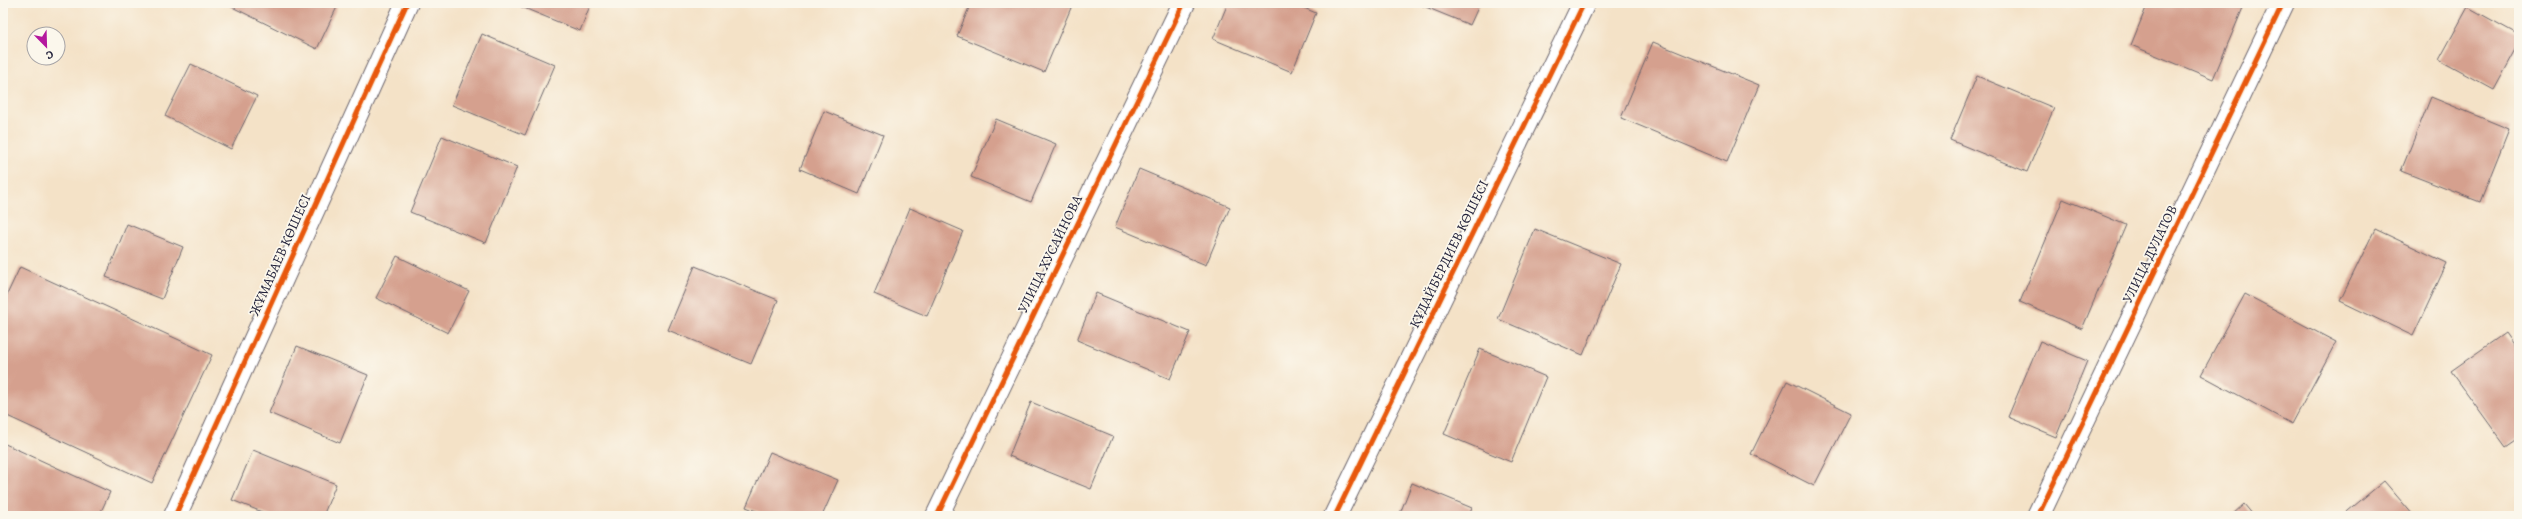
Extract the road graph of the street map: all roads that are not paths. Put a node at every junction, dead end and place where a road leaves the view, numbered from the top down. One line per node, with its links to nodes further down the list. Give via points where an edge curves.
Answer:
1 (407, 3): 5 (street, ЖҰМАБАЕВ КӨШЕСІ)
2 (1184, 3): 6 (street, УЛИЦА ХУСАЙНОВА)
3 (1584, 3): 7 (street, ҚҰДАЙБЕРДИЕВ КӨШЕСІ)
4 (2283, 3): 8 (street, УЛИЦА ДУЛАТОВ)
5 (175, 516)
6 (937, 516)
7 (1335, 516)
8 (2038, 516)

